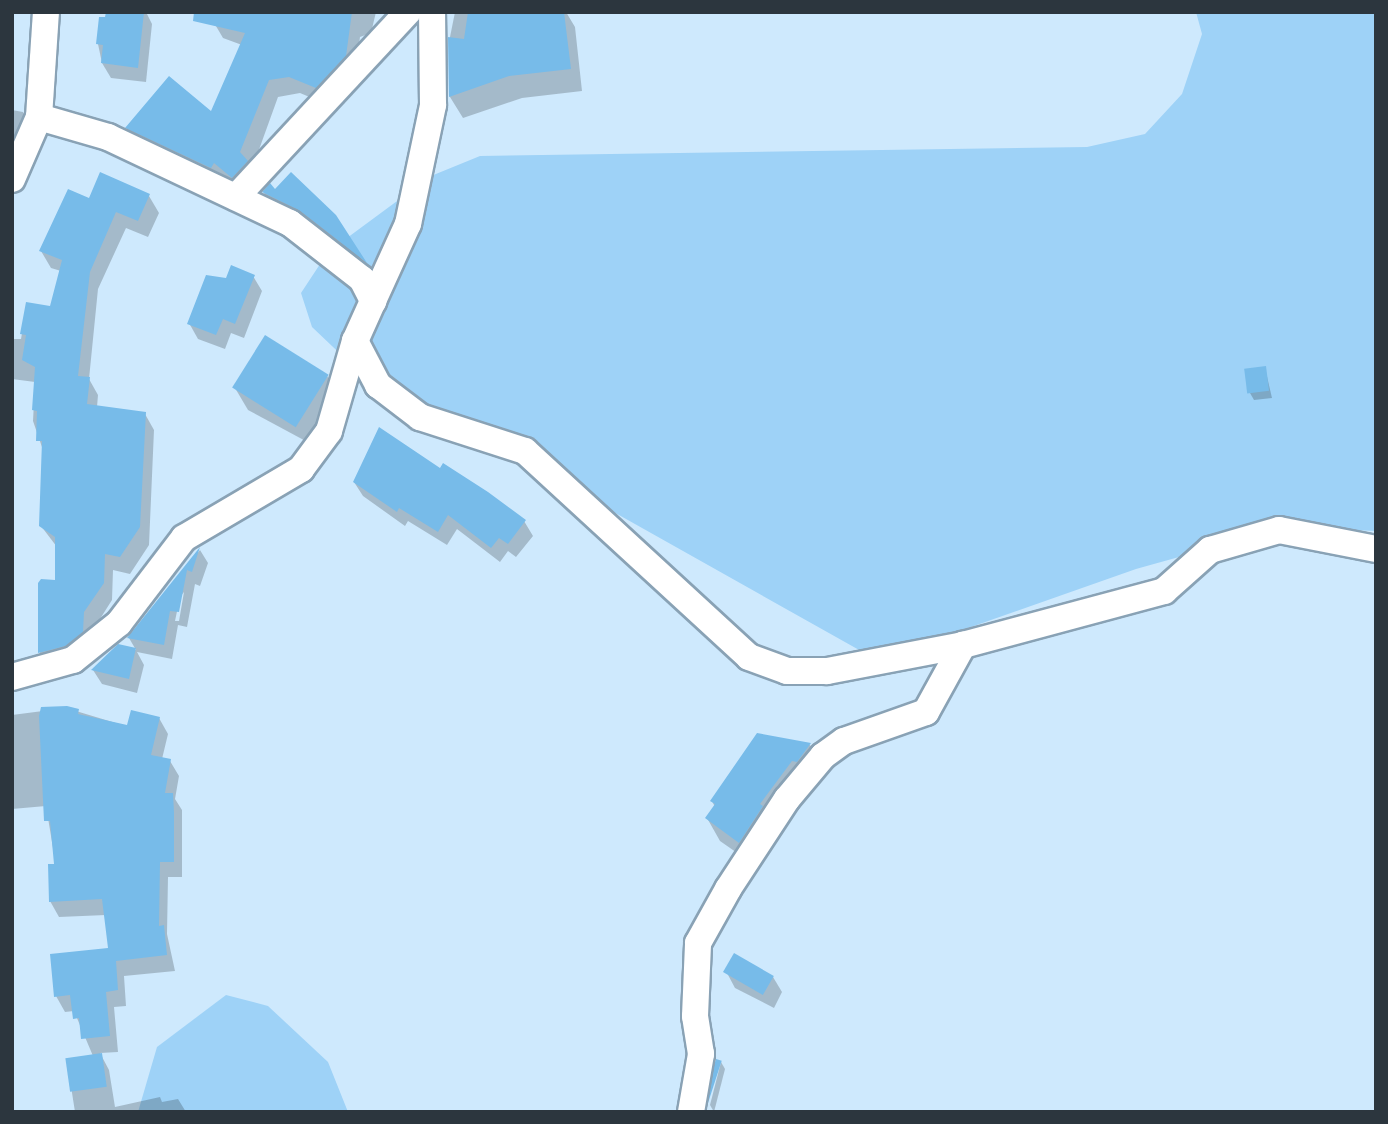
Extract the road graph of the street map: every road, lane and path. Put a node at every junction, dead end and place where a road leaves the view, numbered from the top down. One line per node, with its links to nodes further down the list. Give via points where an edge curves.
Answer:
1 (46, 12): 4 (street)
2 (408, 12): 6 (street)
3 (432, 12): 7 (street, via 433,105 408,224)
4 (39, 117): 5 (street); 6 (street, via 108,137)
5 (12, 179)
6 (236, 197): 7 (street, via 290,223 362,279)
7 (373, 301): 8 (street)
8 (355, 341): 10 (street, via 377,385 420,417 525,451 749,657 787,671 827,671); 11 (street, via 329,431 301,469 184,538 118,623 73,660)
9 (1376, 548): 10 (street, via 1279,530 1210,550 1164,591)
10 (963, 645): 12 (street, via 926,712 844,741 823,756 787,799 728,889 698,943 695,1016 701,1054)
11 (12, 677)
12 (691, 1112)

